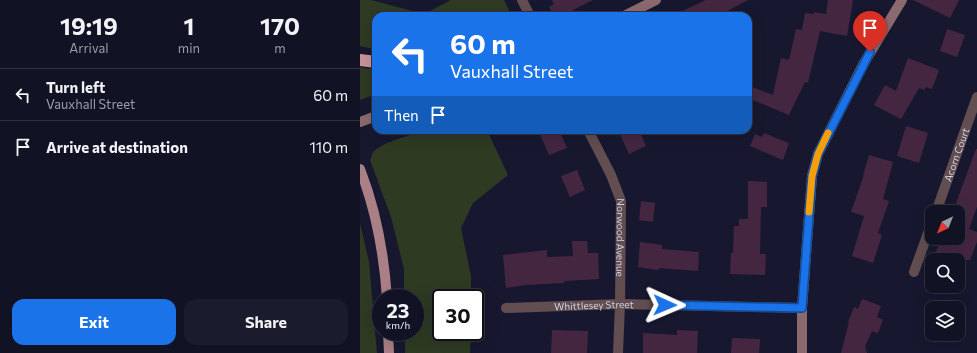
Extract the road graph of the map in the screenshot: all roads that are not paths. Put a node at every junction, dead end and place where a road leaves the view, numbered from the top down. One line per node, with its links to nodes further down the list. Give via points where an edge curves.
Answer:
1 (522, 0): 4 (street)
2 (656, 0): 5 (street)
3 (902, 0): 19 (street, via 864,64 818,154 812,176)
4 (528, 12)
5 (632, 12)
6 (360, 60): 7 (highway)
7 (372, 62)
8 (977, 97): 13 (street, Acorn Court)
9 (372, 118): 10 (street)
10 (360, 122)
11 (590, 134): 17 (street, Norwood Avenue, via 621,201)
12 (360, 169): 16 (main road, via 382,250)
13 (938, 205)
14 (925, 241): 15 (street)
15 (914, 272)
16 (386, 289)
17 (620, 304): 18 (street, Whittlesey Street); 19 (street, Whittlesey Street); 22 (street, Norwood Avenue)
18 (506, 308)
19 (802, 308): 23 (street)
20 (388, 341): 21 (main road)
21 (389, 353)
22 (618, 353)
23 (802, 353)

